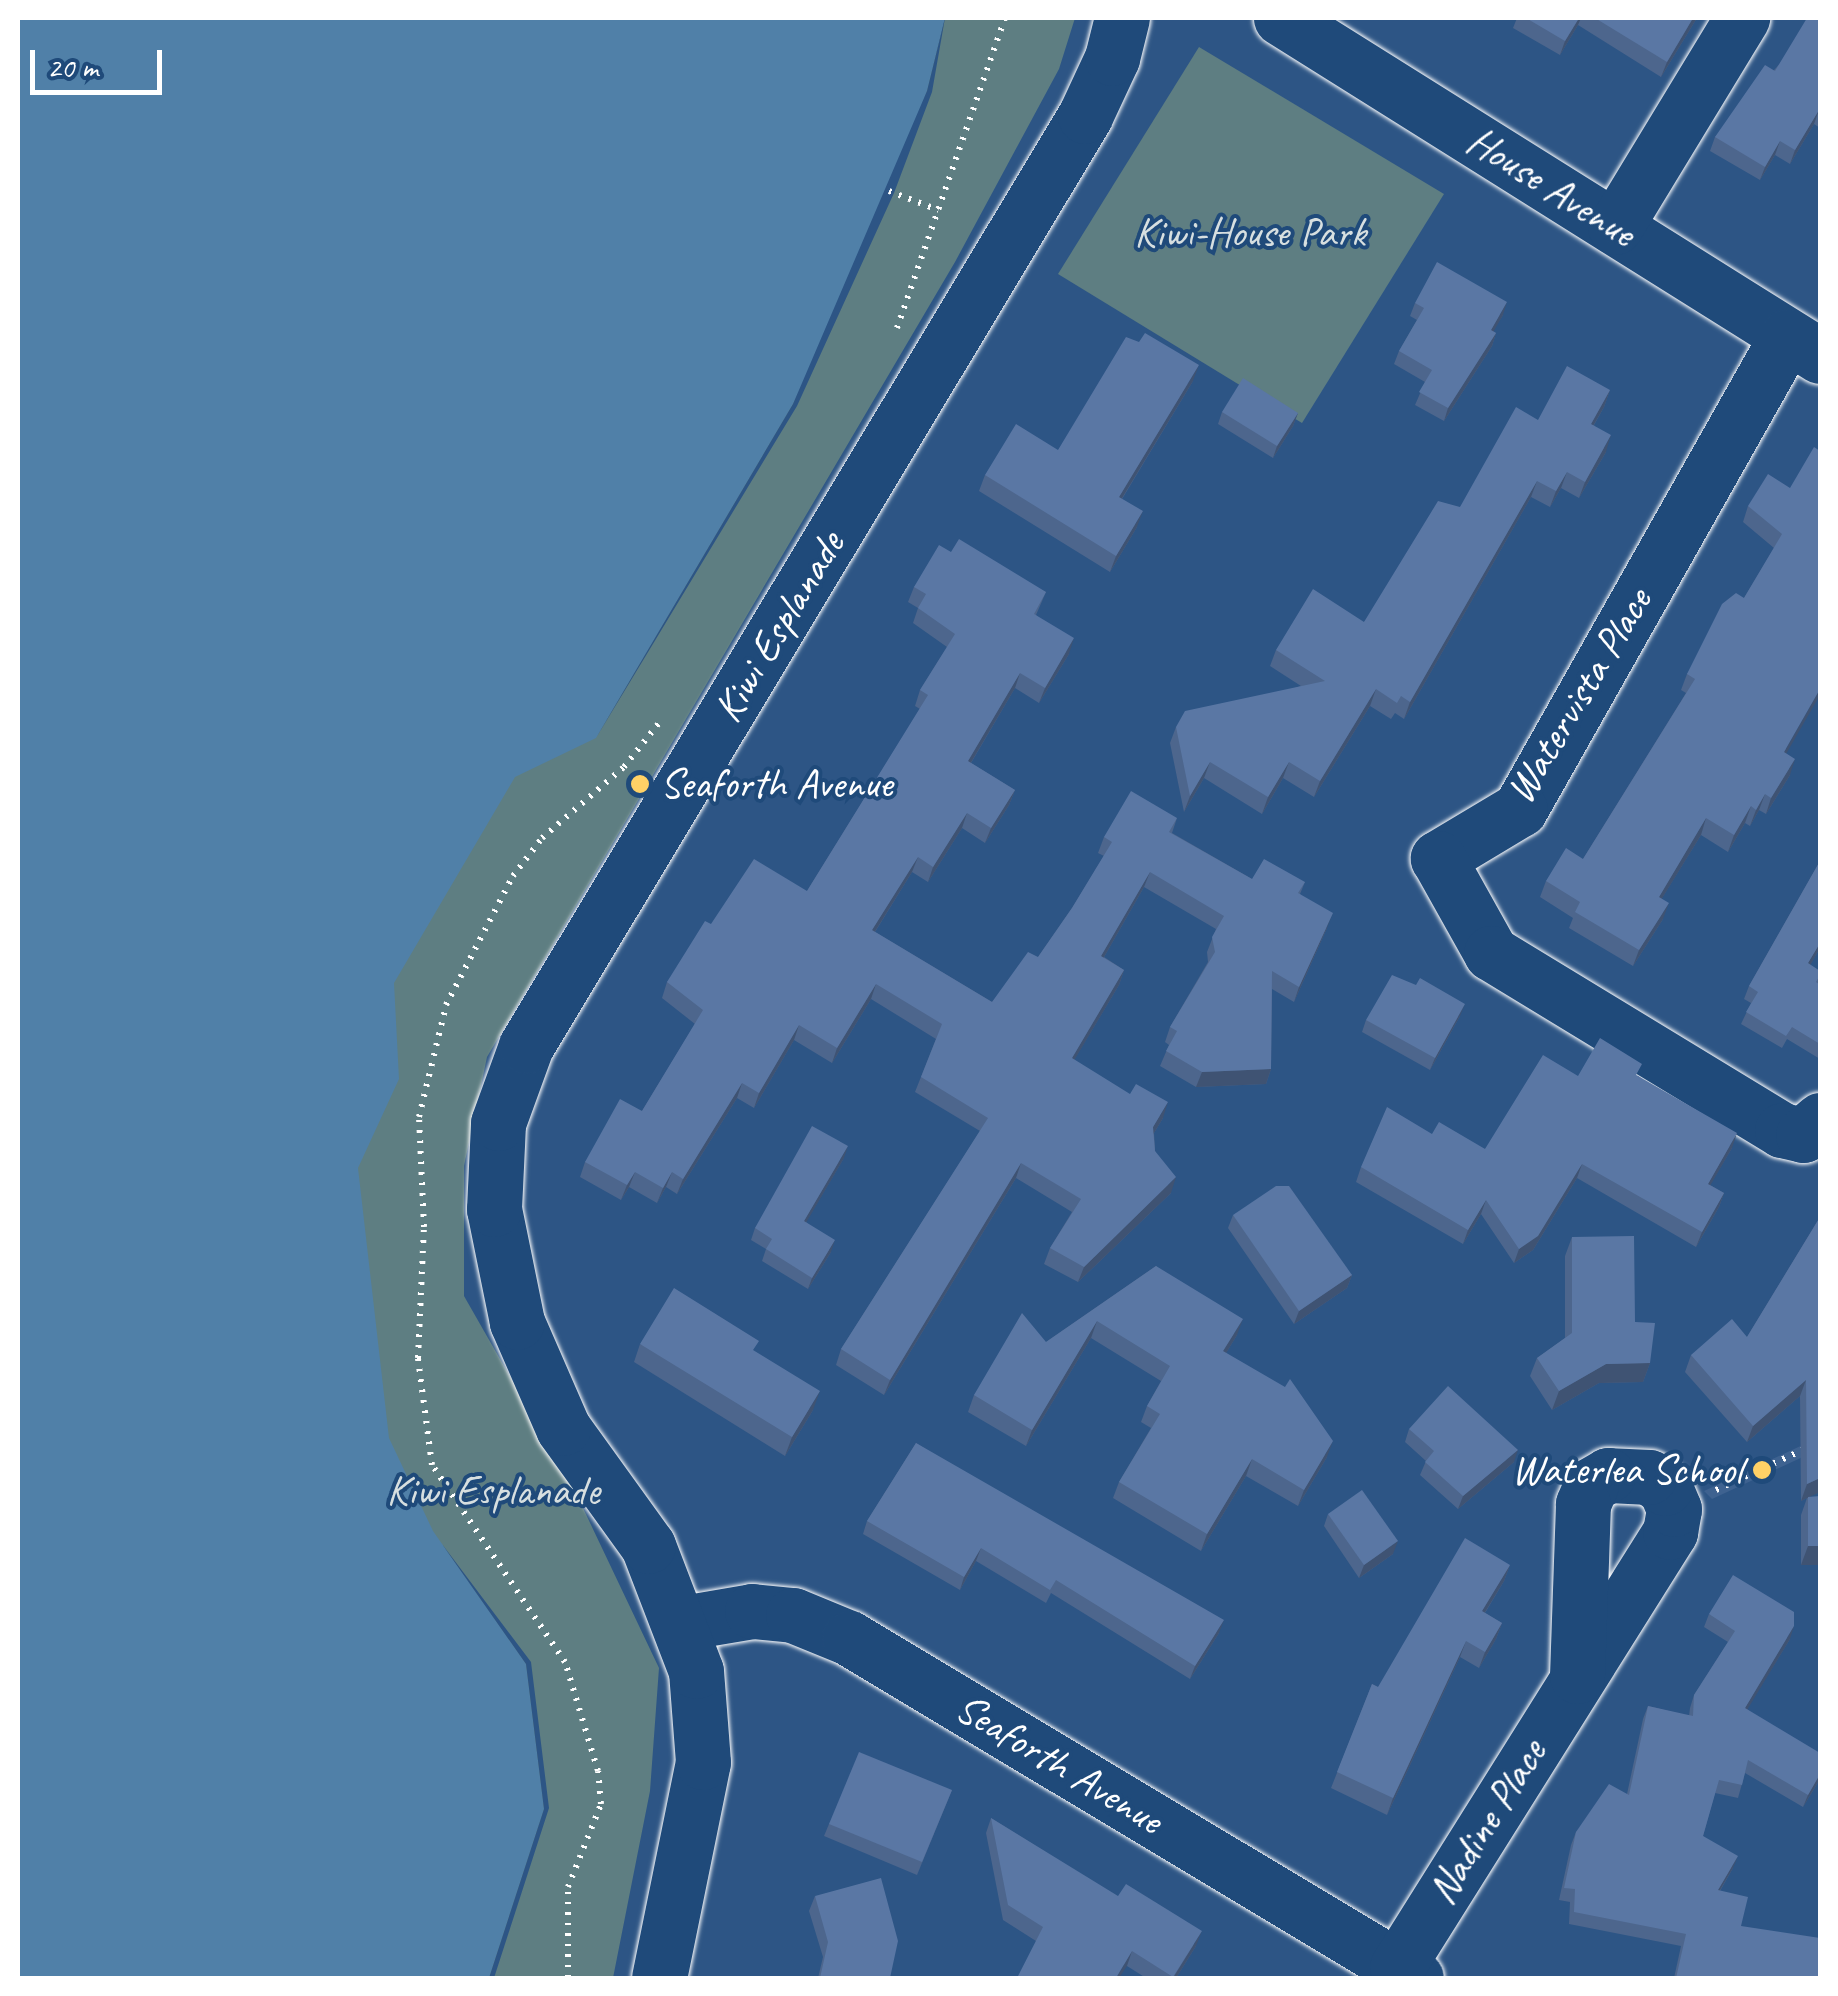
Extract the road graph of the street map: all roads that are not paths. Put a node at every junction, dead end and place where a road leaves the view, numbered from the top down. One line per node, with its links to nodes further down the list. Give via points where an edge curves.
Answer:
1 (1122, 18): 7 (street, Kiwi Esplanade, via 1106,74 1058,162 508,1084 493,1166 494,1209 516,1322 563,1428 648,1546)
2 (1281, 18): 4 (street, House Avenue)
3 (1742, 18): 4 (street)
4 (1615, 228): 5 (street, House Avenue)
5 (1804, 346): 6 (street, Watervista Place, via 1520,809 1438,858 1491,953 1782,1130 1803,1135)
6 (1820, 1120)
7 (682, 1622): 9 (street, Seaforth Avenue, via 752,1612 793,1615 849,1638); 10 (street, Kiwi Esplanade, via 696,1671 703,1762)
8 (1577, 1676): 8 (street, Nadine Place, via 1583,1504 1591,1485 1608,1475 1649,1477 1665,1488 1674,1509 1670,1532); 9 (street, Nadine Place)
9 (1406, 1973)
10 (660, 1978)

